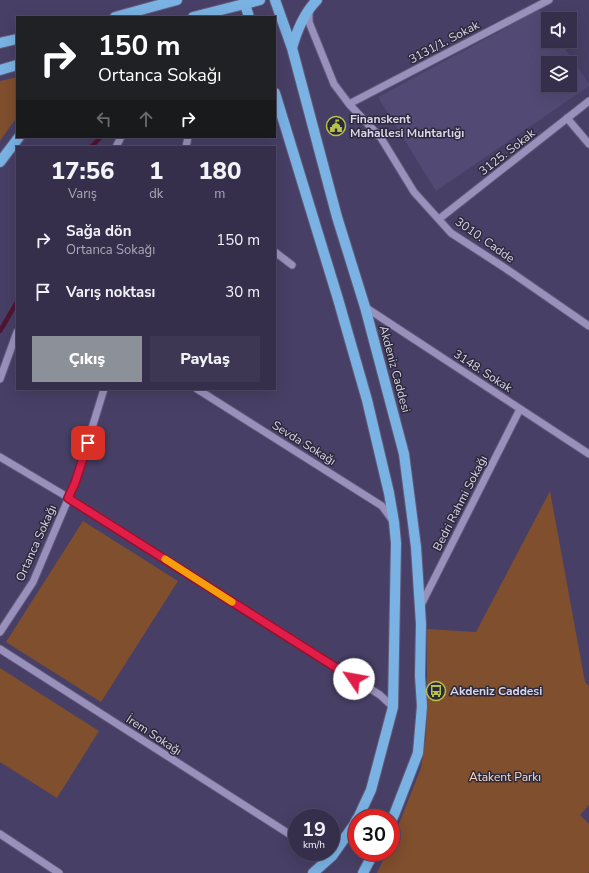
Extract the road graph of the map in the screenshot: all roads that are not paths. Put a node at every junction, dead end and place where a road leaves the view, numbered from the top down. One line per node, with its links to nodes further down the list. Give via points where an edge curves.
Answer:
1 (177, 0): 8 (main road)
2 (260, 0): 6 (main road)
3 (275, 0): 13 (main road, Akdeniz Caddesi)
4 (317, 0): 7 (main road)
5 (549, 0): 18 (street, 3131/1. Sokak)
6 (247, 2): 9 (main road); 10 (main road)
7 (309, 8): 13 (main road, via 296,32); 18 (street, 3010. Cadde, via 309,22 334,84)
8 (119, 16)
9 (197, 16)
10 (249, 16)
11 (16, 39): 12 (main road)
12 (0, 43)
13 (292, 48): 26 (main road, Akdeniz Caddesi, via 337,217)
14 (16, 65): 15 (main road)
15 (0, 70)
16 (276, 96): 36 (main road, via 367,400)
17 (589, 101): 19 (street, 3125. Sokak)
18 (349, 104): 23 (street, 3010. Cadde, via 381,138 414,192)
19 (567, 118): 21 (street); 23 (street, 3125. Sokak)
20 (18, 138): 22 (main road)
21 (589, 144)
22 (0, 162)
23 (439, 220): 27 (street, 3010. Cadde, via 451,233)
24 (276, 253): 25 (street)
25 (292, 265)
26 (365, 307): 32 (street, 3148. Sokak); 37 (main road, Akdeniz Caddesi, via 404,454 416,547)
27 (589, 326)
28 (16, 335): 29 (street)
29 (0, 379)
30 (104, 390): 35 (street, Ortanca Sokağı)
31 (199, 390): 36 (street, Sevda Sokağı, via 382,506)
32 (520, 409): 33 (street, 3148. Sokak); 37 (street, Bedri Rahmi Sokağı)
33 (589, 454)
34 (0, 457): 35 (street)
35 (68, 498): 38 (street, Ortanca Sokağı, via 32,582); 40 (street, via 380,695)
36 (394, 522): 40 (main road, via 396,543)
37 (420, 607): 42 (main road, Akdeniz Caddesi, via 422,706 418,753)
38 (0, 632)
39 (0, 649): 44 (street, İrem Sokağı)
40 (393, 707): 41 (main road, via 371,790)
41 (362, 809)
42 (396, 809)
43 (348, 832): 46 (main road)
44 (288, 833)
45 (0, 834): 49 (street)
46 (340, 841)
47 (322, 861): 50 (main road)
48 (369, 861): 51 (main road)
49 (59, 873)
50 (313, 873)
51 (363, 873)

